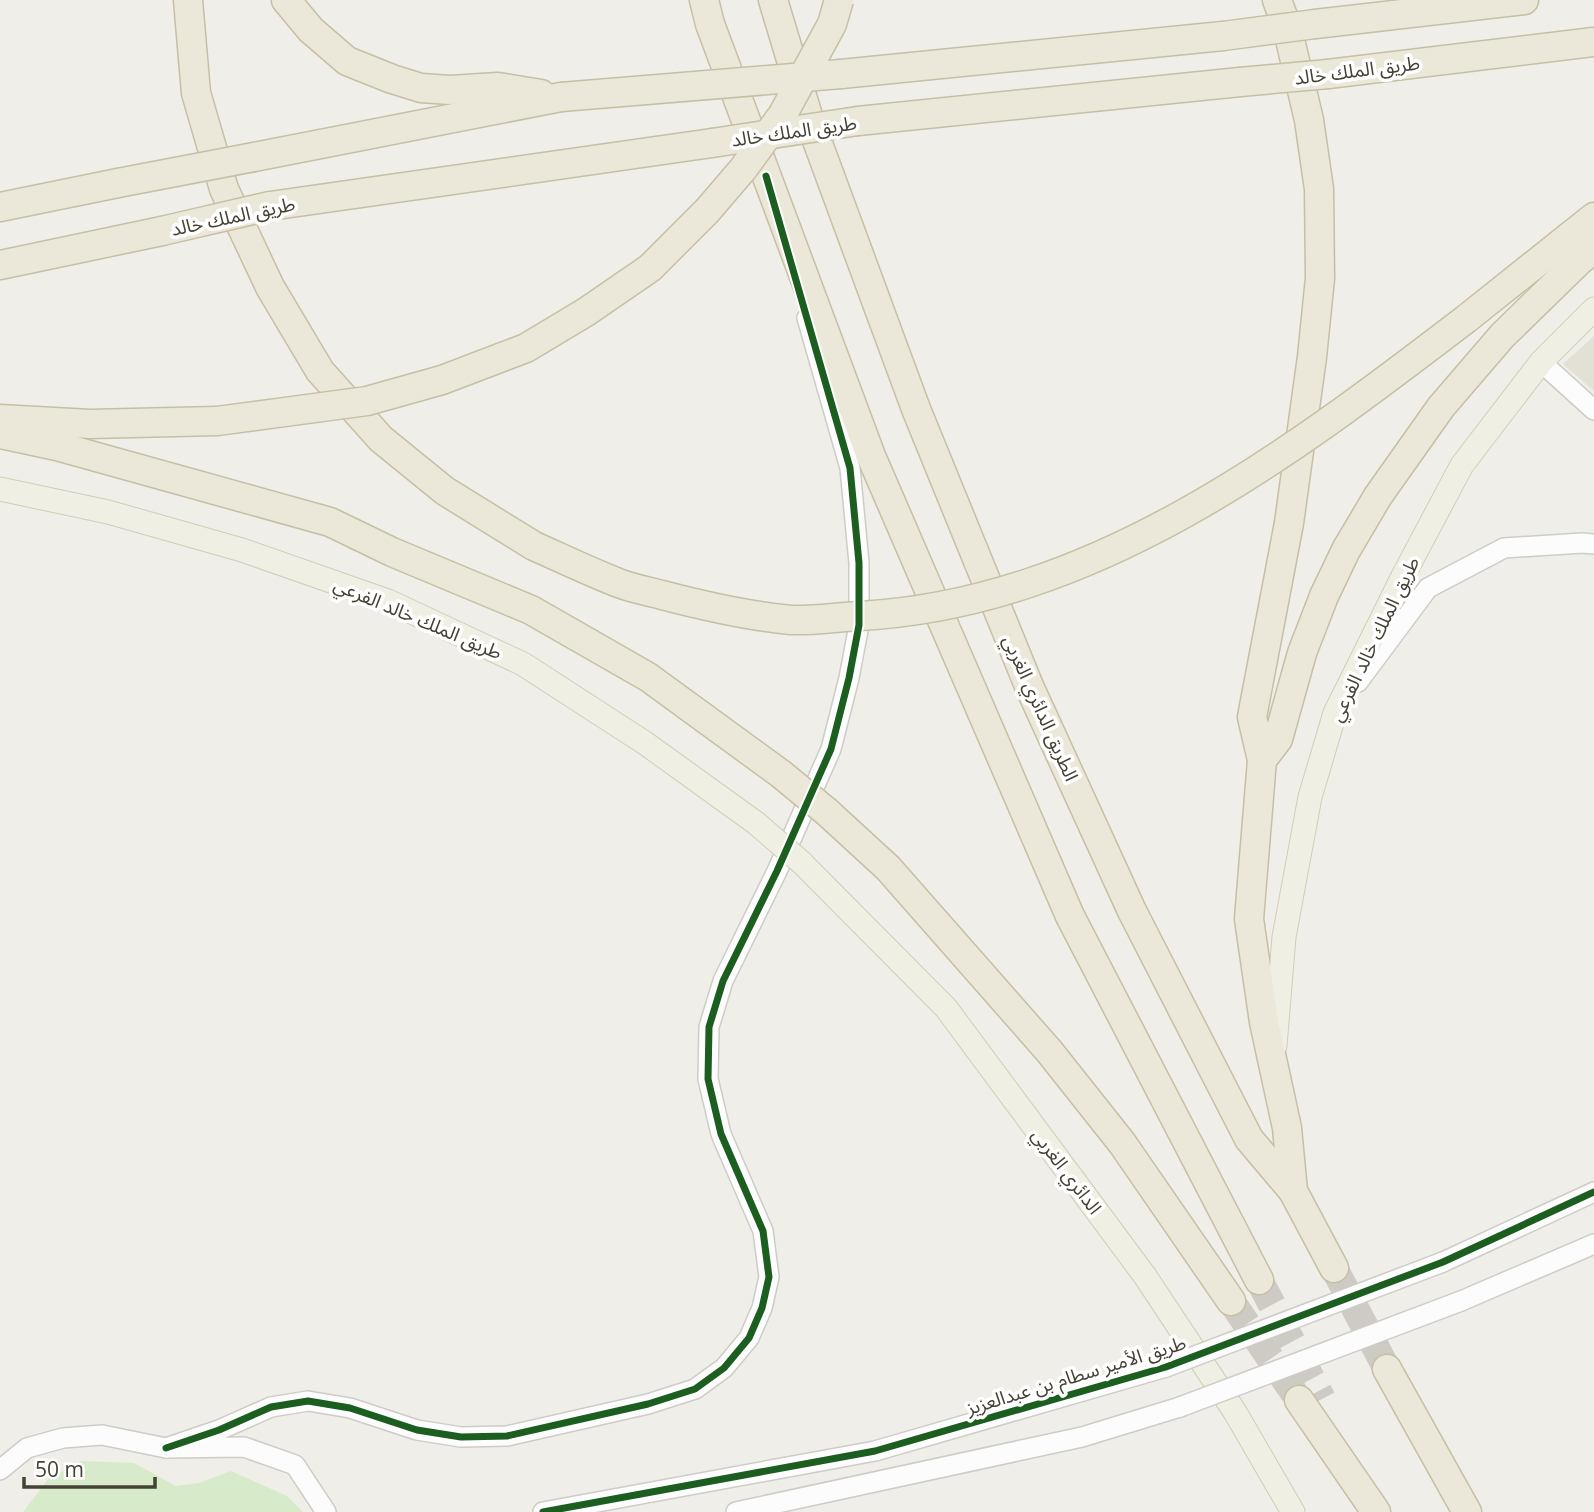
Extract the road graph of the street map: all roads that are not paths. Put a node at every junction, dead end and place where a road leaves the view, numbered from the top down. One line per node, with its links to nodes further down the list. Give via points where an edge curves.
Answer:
1 (188, 0): 13 (highway, bridge, via 196,93 224,189 270,287 320,371 381,439 445,491 534,546 618,583 705,606 793,620 892,614 966,602 1042,580 1115,548 1209,500 1281,456)
2 (286, 0): 10 (highway, via 310,30 347,61 392,79 421,88 498,87)
3 (694, 0): 8 (highway)
4 (773, 0): 28 (highway, الطريق الدائري الغربي, via 809,118 916,409 1035,698 1132,911 1249,1139)
5 (839, 0): 19 (highway, bridge, via 832,24 783,114 707,211 650,268 526,348 442,380 366,401 217,421 90,424)
6 (1277, 0): 24 (highway, via 1309,120 1319,189 1320,278 1289,523 1252,717)
7 (1524, 0): 10 (highway, bridge, via 1223,36)
8 (707, 12): 11 (highway)
9 (1594, 42): 15 (highway, طريق الملك خالد, bridge, via 858,121 271,206)
10 (561, 97): 12 (highway, bridge)
11 (766, 176): 31 (highway, via 871,456 1070,916); 35 (street, via 850,468 859,563 859,625 831,750 723,981 709,1027 708,1079 721,1133 763,1231 769,1277 749,1338 724,1368 695,1389 507,1436 461,1437 417,1430 350,1408 308,1401 271,1407)
12 (0, 207)
13 (1594, 217)
14 (1594, 249): 24 (highway, via 1502,336 1441,407 1378,496 1324,596 1278,738)
15 (0, 265)
16 (1594, 309): 17 (main road, طريق الملك خالد الفرعي)
17 (1541, 362): 18 (street); 23 (main road, طريق الملك خالد الفرعي, via 1462,465)
18 (1594, 410)
19 (0, 419)
20 (0, 434): 32 (highway, bridge, via 330,522 531,610 648,677 781,774 888,868 1049,1051 1122,1143)
21 (0, 489): 25 (main road, طريق الملك خالد الفرعي, bridge, via 108,512 242,550 388,601 523,664 645,743 756,823)
22 (1594, 544): 23 (street, via 1504,548 1428,589)
23 (1335, 713): 26 (main road, طريق الملك خالد الفرعي, via 1310,797 1284,937)
24 (1262, 760): 26 (highway, via 1249,919)
25 (801, 862): 40 (main road, الدائري الغربي, via 946,1008 1145,1276 1235,1412)
26 (1273, 1065): 28 (highway, via 1287,1128)
27 (1594, 1190): 38 (street, طريق الأمير سطام بن عبدالعزيز, bridge, via 1443,1262 1166,1367 875,1451)
28 (1293, 1191): 30 (highway, الطريق الدائري الغربي)
29 (1594, 1244): 39 (street, bridge, via 1461,1301 1180,1407 1082,1437)
30 (1334, 1268)
31 (1259, 1280)
32 (1231, 1301)
33 (1387, 1369): 42 (highway)
34 (1310, 1399): 41 (highway)
35 (166, 1448): 36 (street, via 102,1435 64,1438 27,1448); 37 (street, via 244,1447 295,1465)
36 (0, 1470)
37 (328, 1511)
38 (543, 1512)
39 (736, 1512)
40 (1293, 1512)
41 (1378, 1512)
42 (1467, 1512)

